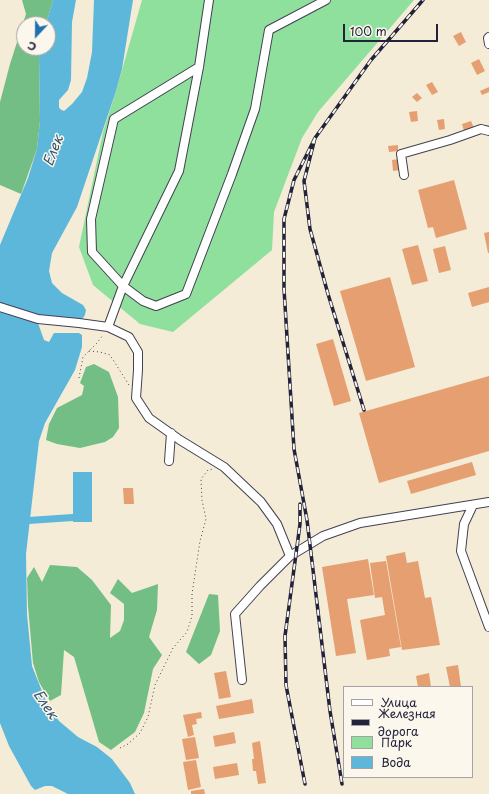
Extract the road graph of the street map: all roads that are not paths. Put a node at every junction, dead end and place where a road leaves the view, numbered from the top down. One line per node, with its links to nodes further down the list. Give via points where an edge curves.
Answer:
1 (209, 0): 5 (street)
2 (326, 0): 8 (street, via 268,30 255,109 186,294 156,306 143,301)
3 (489, 37): 4 (street)
4 (489, 44)
5 (199, 67): 8 (street, via 179,171); 8 (street, via 114,119 91,219 92,252)
6 (489, 131): 7 (street, via 482,129 401,154)
7 (404, 175)
8 (123, 286): 10 (street)
9 (0, 307): 10 (street, via 38,319)
10 (108, 328): 11 (street, via 129,338 138,352 136,398 149,418)
11 (171, 433): 12 (street); 15 (street, via 224,467 261,502 277,524)
12 (169, 461)
13 (489, 502): 14 (street)
14 (473, 505): 15 (street, via 360,523 323,536); 16 (street, via 464,524 461,551)
15 (290, 556): 17 (street, via 235,614)
16 (489, 627)
17 (242, 680)

